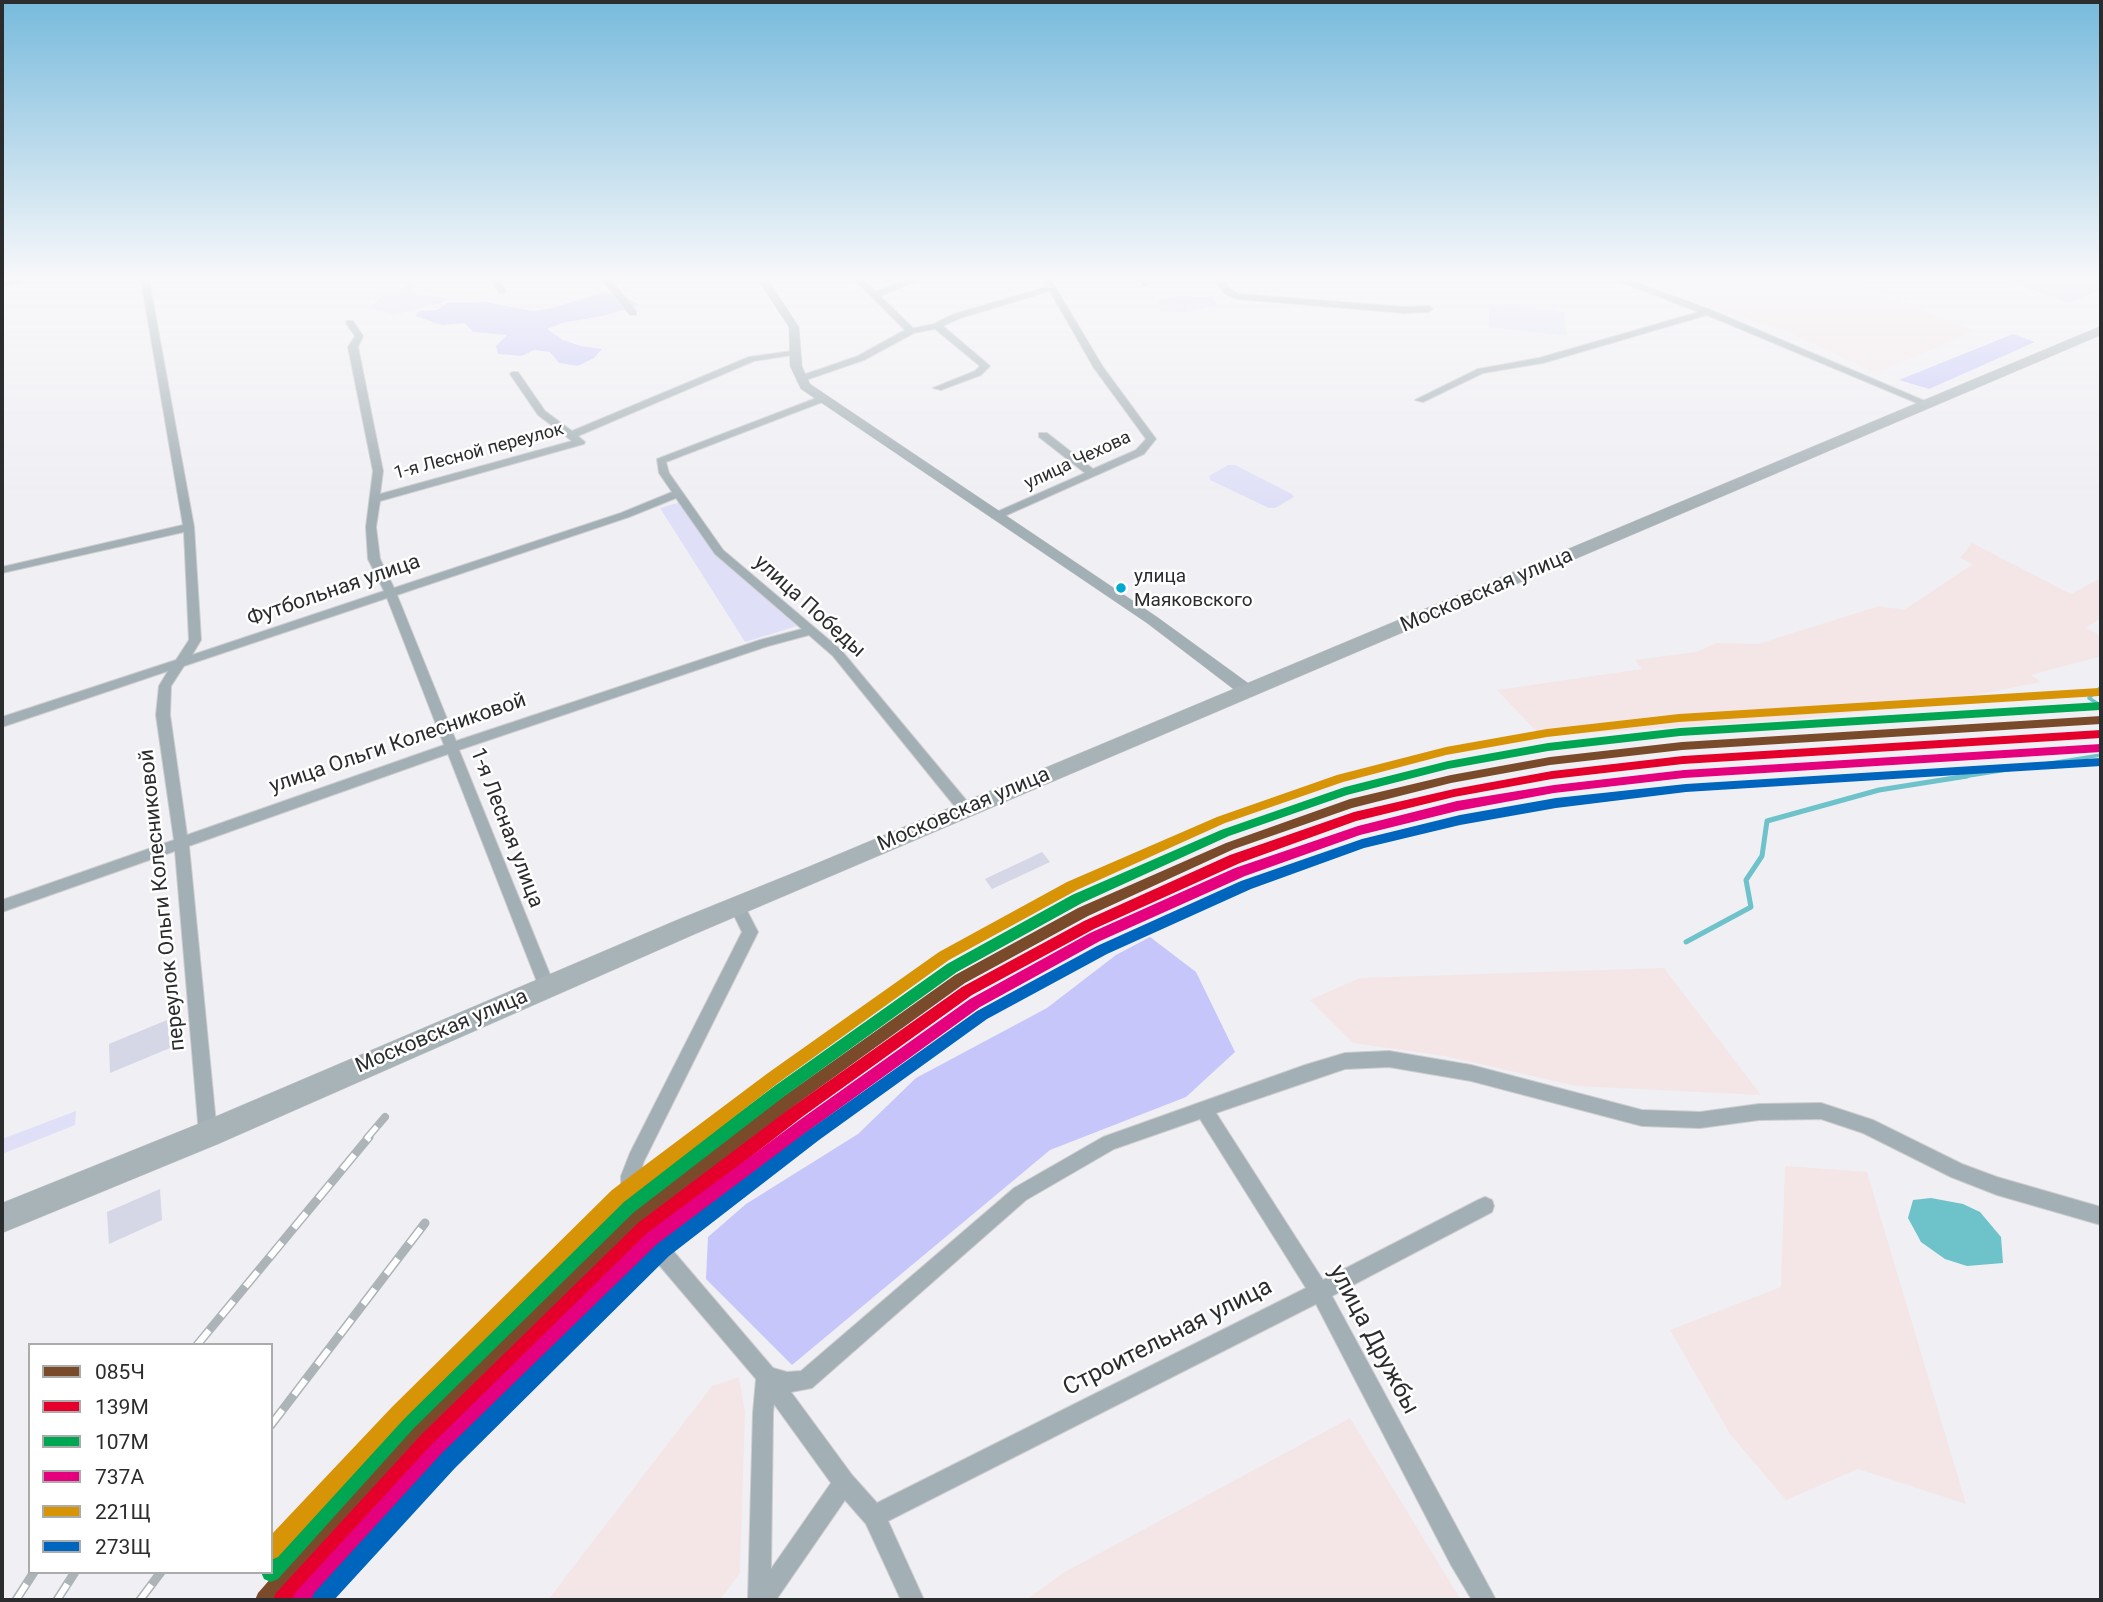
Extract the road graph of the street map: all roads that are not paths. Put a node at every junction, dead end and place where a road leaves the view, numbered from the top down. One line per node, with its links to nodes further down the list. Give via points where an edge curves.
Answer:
1 (158, 355): 23 (street, переулок Ольги Колесниковой)
2 (355, 355): 21 (street, 1-я Лесная улица, via 378,471)
3 (779, 355): 17 (street, via 752,359)
4 (796, 355): 12 (street)
5 (867, 355): 12 (street)
6 (972, 355): 13 (street, via 985,366)
7 (1091, 355): 19 (street, улица Чехова, via 1151,439 1140,452)
8 (1561, 355): 15 (street, via 1481,372)
9 (1810, 355): 16 (street)
10 (2043, 355): 16 (main road, Московская улица)
11 (515, 374): 17 (street, 1-я Лесной переулок, via 541,413)
12 (800, 379): 14 (street)
13 (939, 388)
14 (822, 399): 20 (street, улица Победы, via 661,461); 22 (street)
15 (1420, 400)
16 (1927, 404): 28 (main road, Московская улица)
17 (572, 435): 21 (street, 1-я Лесной переулок, via 580,442)
18 (1043, 435): 19 (street)
19 (1092, 473): 22 (street, улица Чехова)
20 (677, 494): 25 (street, Футбольная улица); 26 (street, улица Победы, via 719,552)
21 (376, 499): 25 (street, 1-я Лесная улица, via 371,527 374,559)
22 (996, 516): 28 (street, via 1152,620)
23 (189, 527): 24 (street); 27 (street, переулок Ольги Колесниковой, via 194,640)
24 (2, 570)
25 (390, 592): 27 (street, Футбольная улица); 30 (street, 1-я Лесная улица)
26 (811, 631): 30 (street, улица Ольги Колесниковой); 31 (street, улица Победы, via 837,653)
27 (177, 665): 29 (street, Футбольная улица); 32 (street, переулок Ольги Колесниковой, via 165,686 163,715)
28 (1246, 690): 31 (main road, Московская улица)
29 (2, 722)
30 (452, 747): 32 (street, улица Ольги Колесниковой); 35 (street, 1-я Лесная улица)
31 (966, 810): 34 (main road, Московская улица)
32 (181, 841): 33 (street, улица Ольги Колесниковой); 37 (street, переулок Ольги Колесниковой)
33 (2, 906)
34 (738, 907): 35 (main road, Московская улица); 42 (street, via 750,932 636,1159 629,1197 644,1232)
35 (547, 987): 37 (main road, Московская улица)
36 (1204, 1110): 39 (street, via 1335,1064 1389,1059 1471,1073 1642,1118 1700,1120 1759,1112 1821,1111 1867,1126 1967,1175); 41 (street, улица Дружбы); 42 (street, via 1109,1143 1020,1194 805,1381)
37 (208, 1134): 40 (main road, Московская улица)
38 (1485, 1206): 41 (street, Строительная улица)
39 (2101, 1216)
40 (2, 1218)
41 (1319, 1292): 44 (street, Строительная улица); 47 (street, улица Дружбы)
42 (767, 1376): 43 (street); 45 (street)
43 (844, 1483): 44 (street); 45 (street)
44 (874, 1516): 46 (street)
45 (761, 1600)
46 (913, 1600)
47 (1485, 1600)

